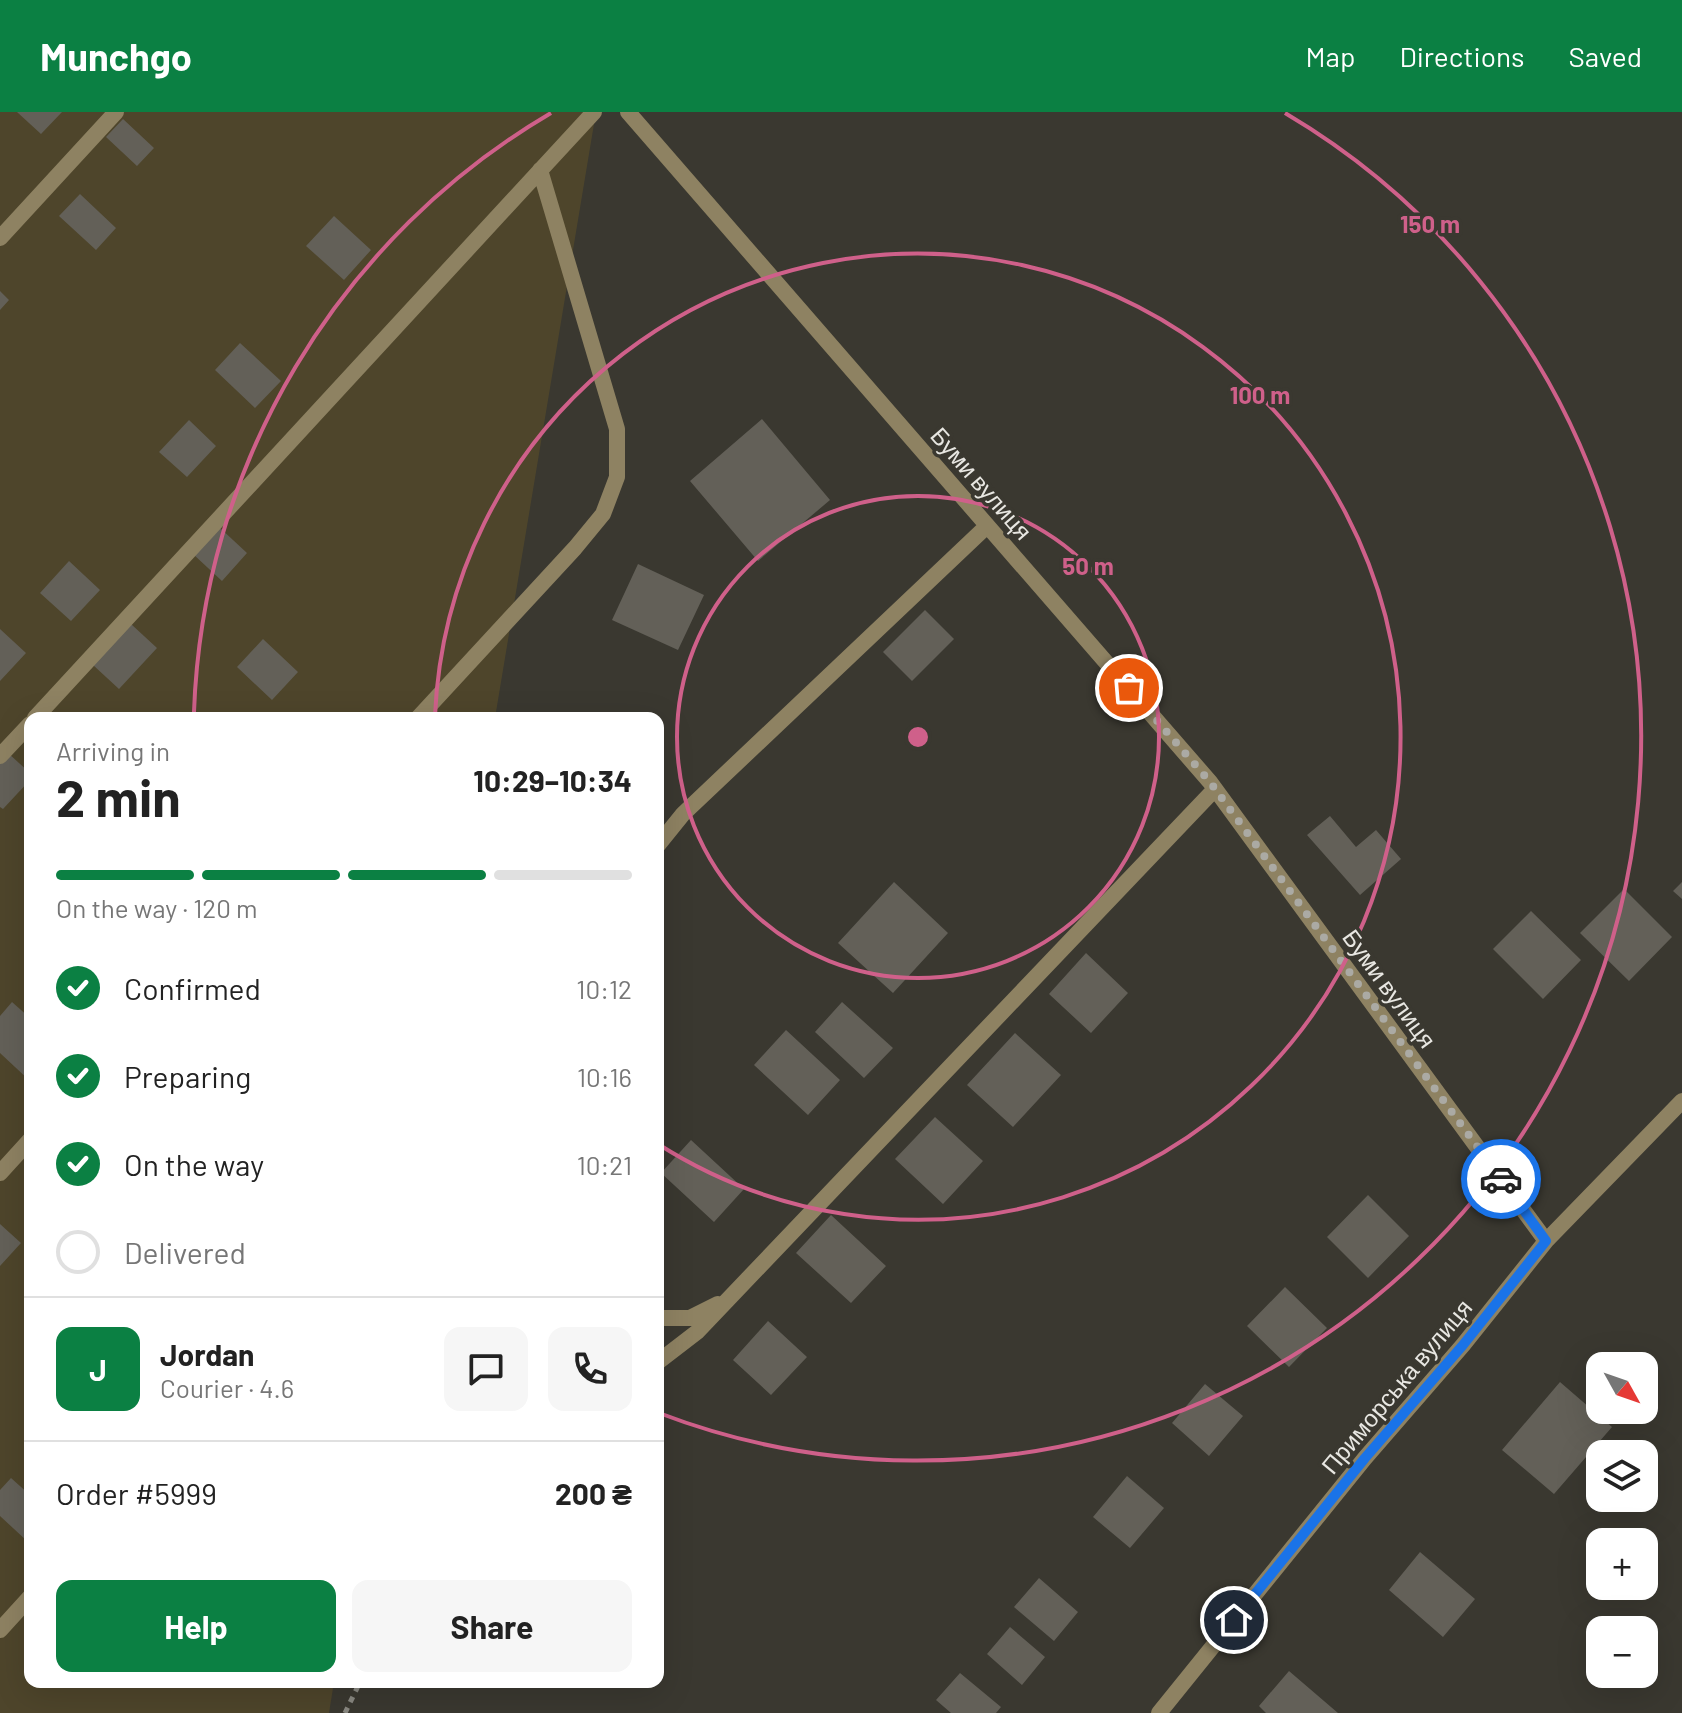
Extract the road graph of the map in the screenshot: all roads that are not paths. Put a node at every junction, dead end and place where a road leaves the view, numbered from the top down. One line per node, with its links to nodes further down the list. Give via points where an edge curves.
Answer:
1 (116, 112): 5 (street)
2 (594, 112): 4 (street)
3 (628, 112): 6 (street, Буми вулиця)
4 (540, 170): 7 (street); 8 (street, via 617,429 617,477 603,514)
5 (0, 238)
6 (987, 526): 11 (street, Буми вулиця); 12 (street)
7 (41, 712)
8 (424, 712)
9 (24, 730): 10 (street)
10 (0, 756)
11 (1215, 789): 16 (street, Буми вулиця); 17 (street)
12 (664, 838)
13 (1682, 1101): 16 (street, Приморська вулиця)
14 (24, 1147): 15 (street)
15 (0, 1173)
16 (1546, 1241): 22 (street, Приморська вулиця)
17 (730, 1298): 18 (street, via 690,1318); 19 (street)
18 (664, 1318)
19 (664, 1357)
20 (24, 1604): 21 (street)
21 (0, 1630)
22 (1159, 1713)

